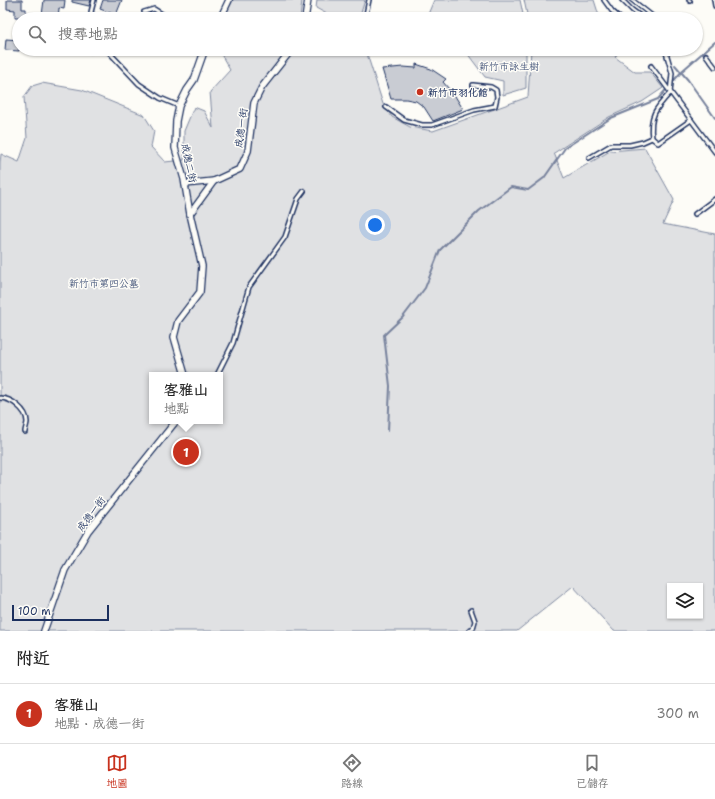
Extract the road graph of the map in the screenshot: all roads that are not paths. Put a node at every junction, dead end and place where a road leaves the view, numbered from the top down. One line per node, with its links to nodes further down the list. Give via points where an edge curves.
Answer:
1 (94, 0): 10 (lane)
2 (229, 0): 13 (street)
3 (308, 0): 14 (street)
4 (369, 0): 15 (lane)
5 (604, 0): 16 (lane)
6 (622, 0): 17 (lane)
7 (632, 0): 18 (lane)
8 (714, 0): 9 (lane)
9 (715, 6)
10 (91, 12)
11 (144, 12): 12 (lane, via 154,9)
12 (159, 12)
13 (223, 12)
14 (306, 12)
15 (366, 12)
16 (613, 12)
17 (635, 12)
18 (647, 12)
19 (706, 55): 25 (lane)
20 (113, 56): 28 (lane, via 139,84 160,98)
21 (203, 56): 28 (street, 成德二街, via 194,80)
22 (286, 56): 34 (street, 成德一街, via 262,87 254,103 248,151 240,168)
23 (667, 56): 27 (lane, via 672,73)
24 (651, 66): 27 (lane)
25 (715, 67)
26 (473, 85): 29 (lane, via 496,90 495,106 474,110 432,125 404,120)
27 (670, 93): 30 (lane); 31 (lane, via 653,114)
28 (179, 106): 35 (street, 成德二街, via 175,148)
29 (386, 107)
30 (691, 120): 31 (lane, via 658,143); 32 (lane)
31 (652, 138): 33 (lane, via 630,145 611,146)
32 (715, 152)
33 (589, 158)
34 (214, 181): 35 (street, 成德一街); 38 (street, 成德一街)
35 (185, 184): 38 (street, 成德二街)
36 (304, 191): 41 (lane, via 298,199 285,237 249,287 233,343)
37 (715, 199): 39 (lane)
38 (190, 214): 40 (street, via 202,266 200,292 178,321 174,337)
39 (695, 214)
40 (184, 372)
41 (218, 372)
42 (0, 398): 44 (lane, via 11,400 21,409 26,416)
43 (174, 424): 46 (street, 成德一街, via 85,536 65,570)
44 (25, 432)
45 (471, 610): 47 (lane, via 475,621)
46 (44, 631)
47 (469, 631)

